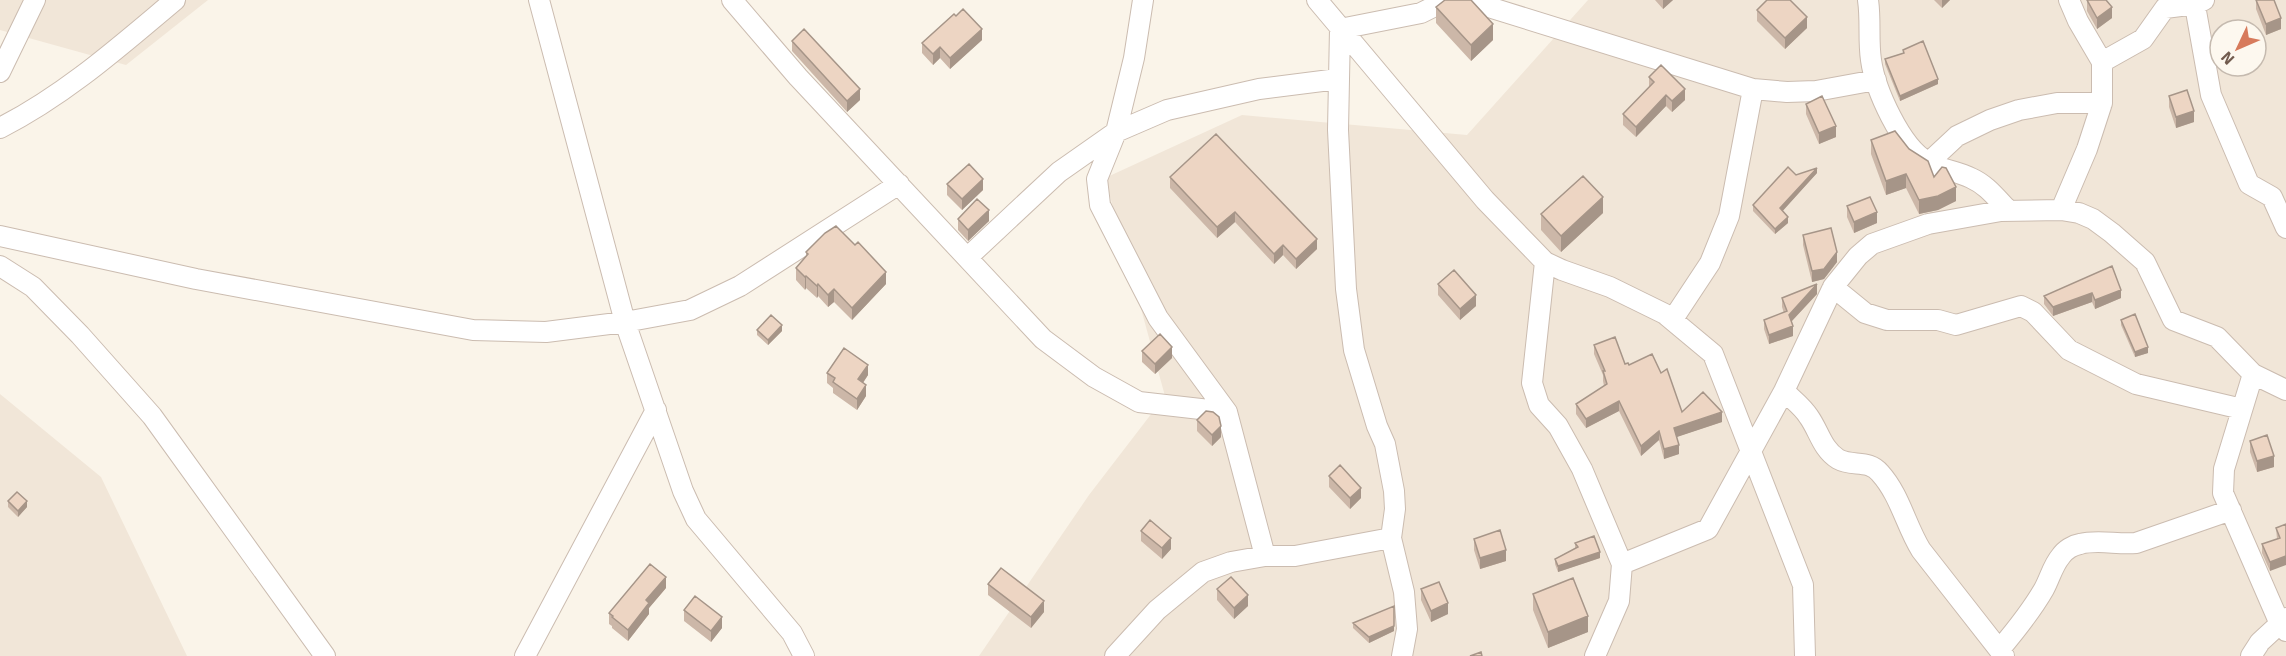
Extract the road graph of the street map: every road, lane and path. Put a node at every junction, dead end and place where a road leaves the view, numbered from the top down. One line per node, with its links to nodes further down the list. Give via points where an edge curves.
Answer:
1 (36, 0): 14 (street)
2 (175, 0): 19 (street, via 90,71)
3 (539, 0): 32 (street)
4 (732, 0): 22 (street)
5 (1143, 0): 20 (street)
6 (1317, 0): 12 (street)
7 (1447, 0): 12 (street, via 1421,13)
8 (1466, 0): 17 (street)
9 (1868, 0): 16 (street, via 1870,51)
10 (2069, 0): 13 (street)
11 (2198, 1): 13 (street, via 2165,8 2143,39); 25 (street, via 2211,95 2249,184 2272,197)
12 (1341, 29): 15 (street); 28 (street, via 1485,200)
13 (2102, 62): 18 (street)
14 (0, 72)
15 (1338, 79): 20 (street, via 1259,89 1167,110); 41 (street, via 1346,289 1354,350 1385,444 1394,491)
16 (1876, 80): 17 (street, via 1816,91); 21 (street, via 1903,136)
17 (1753, 89): 31 (street, via 1729,216 1710,263)
18 (2102, 103): 21 (street, via 2056,102 2019,110 1957,136); 23 (street)
19 (0, 128)
20 (1116, 132): 27 (street, via 1059,172); 38 (street, via 1097,179 1100,205 1158,318)
21 (1928, 163): 24 (street, via 1978,181)
22 (899, 184): 27 (street); 32 (street, via 740,286 690,310)
23 (2061, 210): 24 (street); 33 (street, via 2093,219 2112,233 2145,262 2173,321 2217,337)
24 (2009, 211): 30 (street, via 1928,224 1872,244)
25 (2286, 228)
26 (0, 236): 32 (street, via 196,279 473,330 546,332)
27 (968, 257): 38 (street, via 1043,339 1094,377 1139,402)
28 (1545, 262): 31 (street, via 1610,287); 43 (street, via 1532,383 1539,405 1558,426 1582,469)
29 (0, 266): 46 (street, via 33,287 152,416)
30 (1833, 287): 34 (street); 36 (street, via 1865,313 1887,320 1938,320 1956,325 2021,306 2033,312 2069,350 2136,384)
31 (1673, 319): 39 (street, via 1713,354)
32 (625, 322): 37 (street)
33 (2253, 374): 35 (street); 36 (street)
34 (1784, 390): 39 (street); 45 (street, via 1808,415 1824,446 1838,459 1867,464 1879,471 1890,485 1913,538)
35 (2286, 390)
36 (2242, 409): 40 (street, via 2224,469 2223,493)
37 (656, 410): 47 (street); 48 (street, via 671,461 696,519 792,633)
38 (1227, 412): 42 (street)
39 (1751, 450): 43 (street, via 1707,529); 52 (street, via 1803,585)
40 (2231, 510): 44 (street); 45 (street, via 2136,543 2093,542 2071,548 2056,562 2045,588)
41 (1391, 538): 42 (street, via 1294,556); 50 (street, via 1404,592 1407,628)
42 (1265, 556): 49 (street, via 1203,572 1157,610)
43 (1622, 564): 51 (street, via 1619,601)
44 (2284, 624): 53 (street, via 2260,642)
45 (2002, 653)
46 (325, 656)
47 (525, 656)
48 (804, 656)
49 (1115, 656)
50 (1402, 656)
51 (1595, 656)
52 (1805, 656)
53 (2251, 656)

